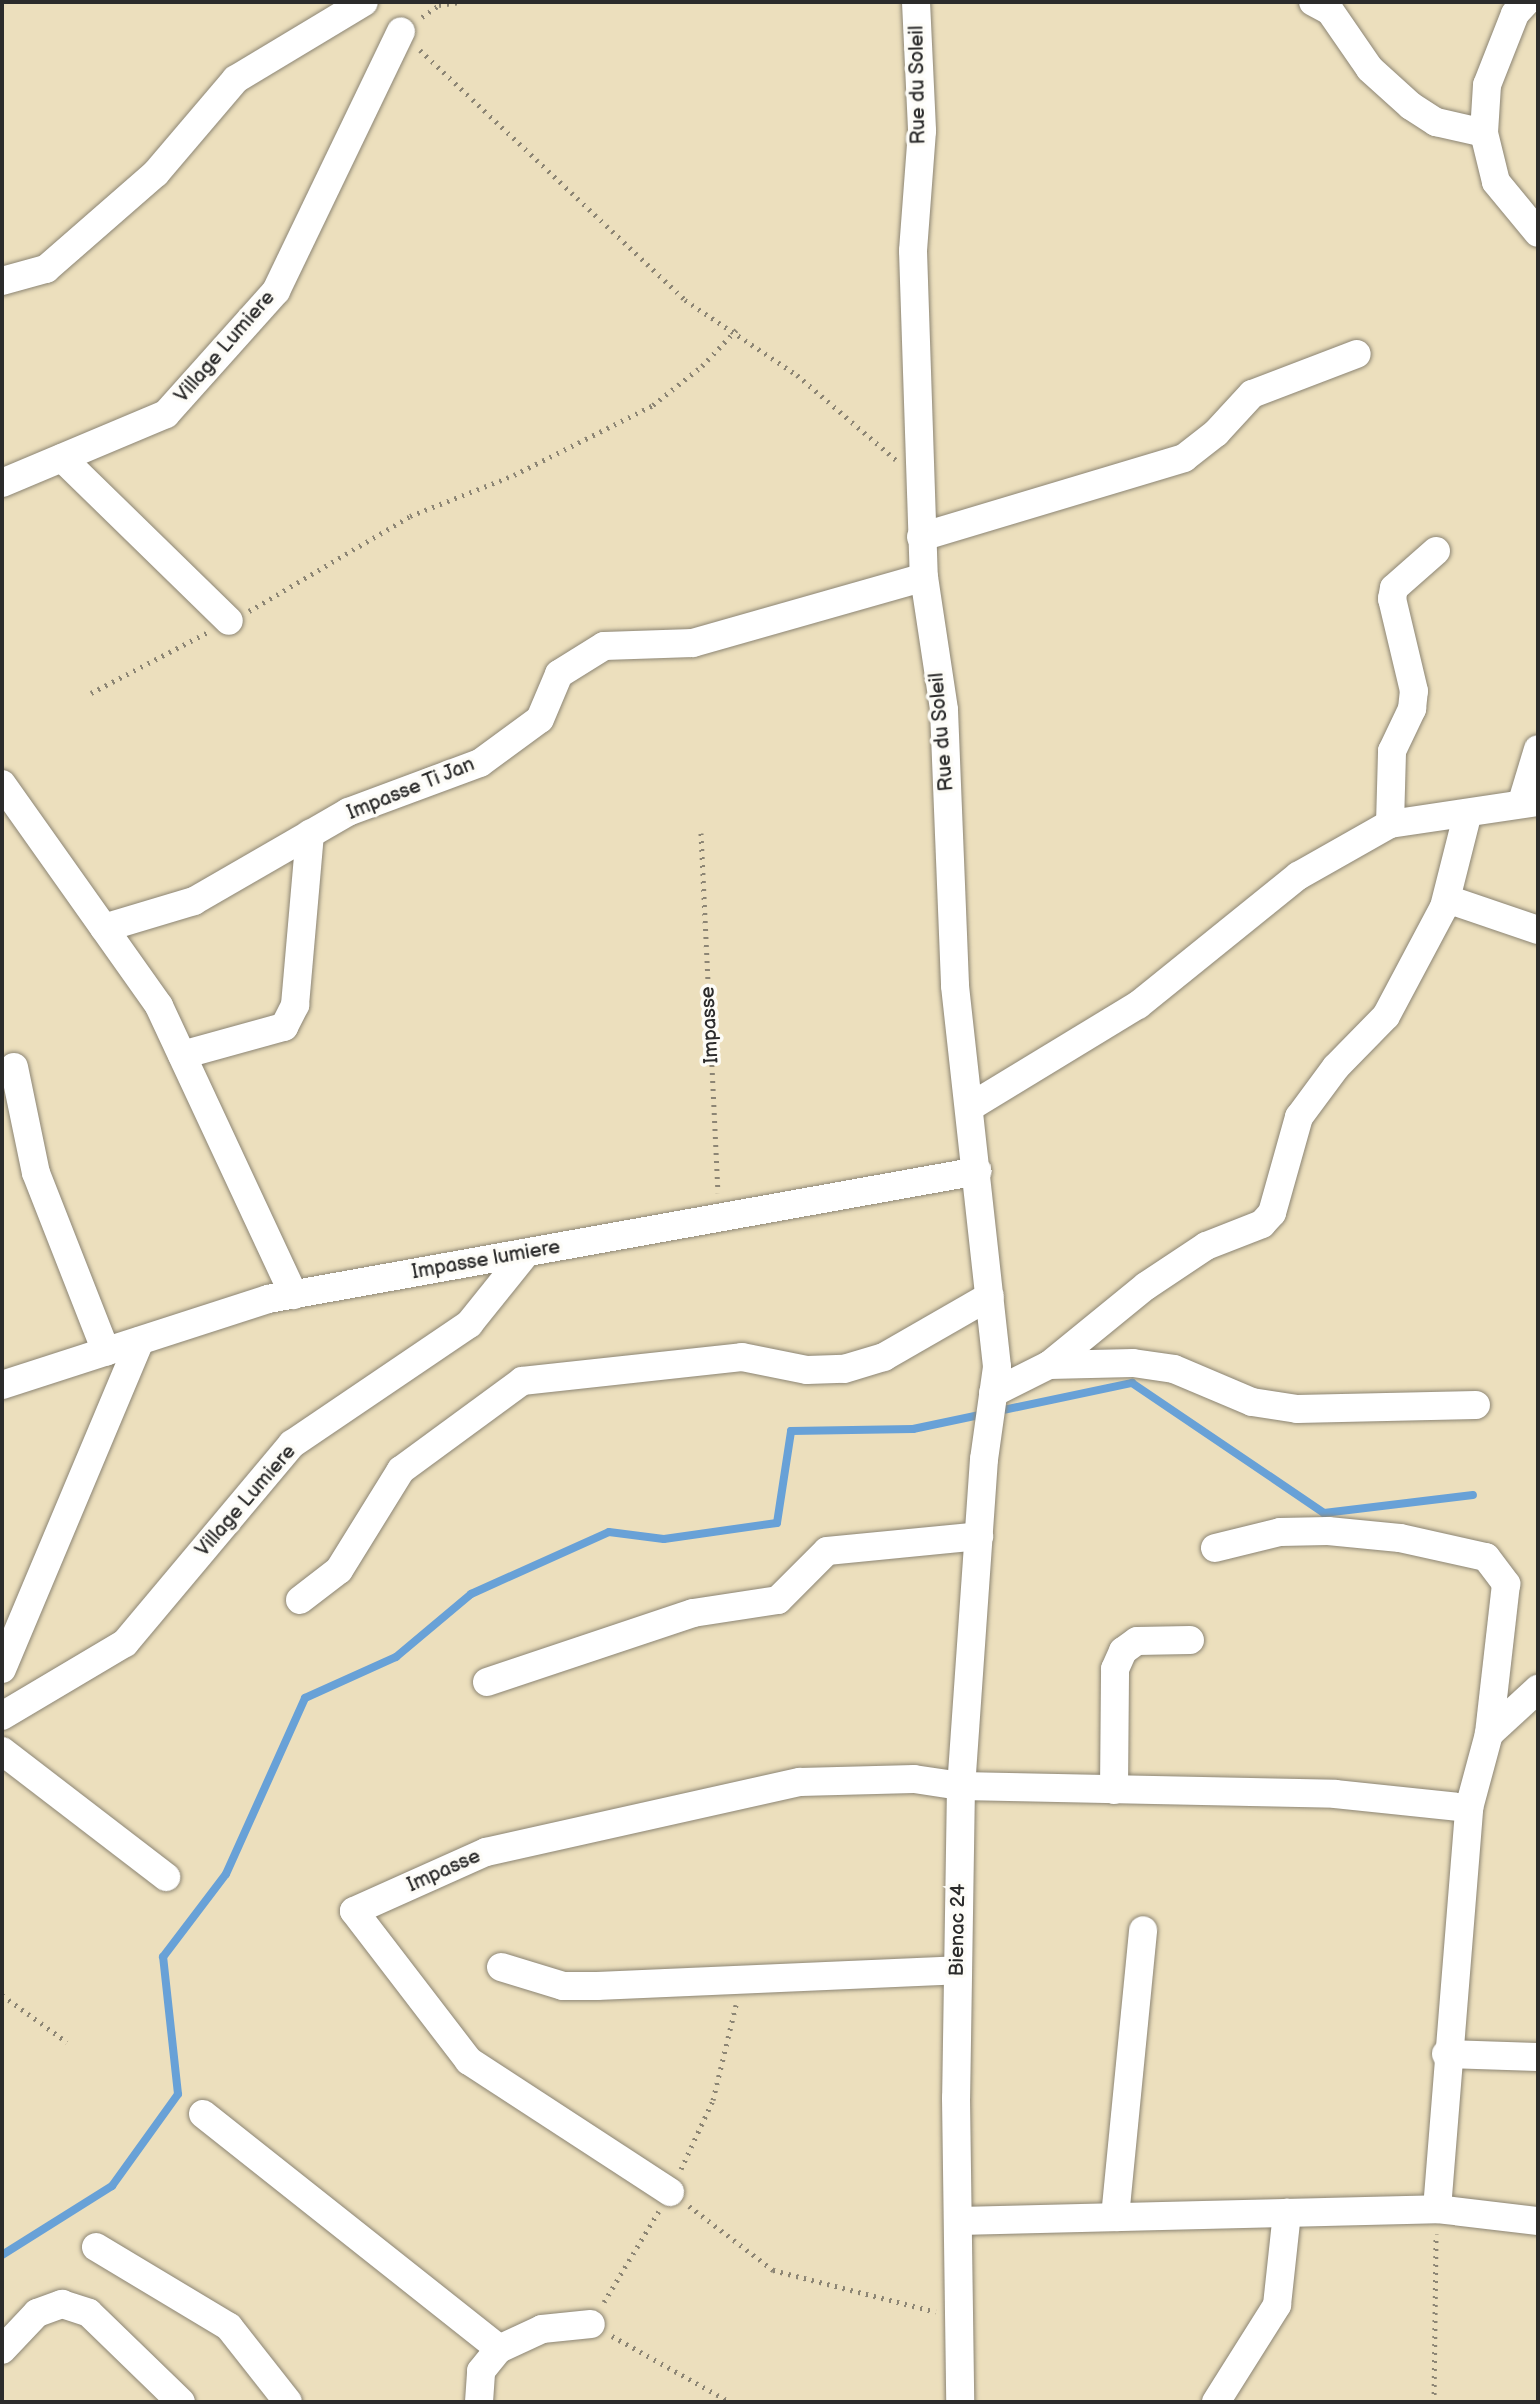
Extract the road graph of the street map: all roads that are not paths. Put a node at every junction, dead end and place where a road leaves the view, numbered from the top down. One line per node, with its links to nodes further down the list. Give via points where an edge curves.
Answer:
1 (364, 2): 8 (street, via 236,79 156,173 46,269)
2 (916, 2): 12 (street, Rue du Soleil, via 922,131 913,251)
3 (1313, 2): 6 (street, via 1330,11 1370,69 1411,106 1436,122)
4 (1526, 2): 6 (street, via 1515,14 1487,85)
5 (401, 31): 10 (street, Village Lumiere, via 276,291 166,414)
6 (1484, 133): 7 (street, via 1496,182)
7 (1537, 230)
8 (2, 281)
9 (1357, 354): 12 (street, via 1252,394 1184,458)
10 (62, 458): 11 (street, Village Lumiere); 15 (street)
11 (2, 483)
12 (921, 537): 14 (street, Rue du Soleil)
13 (1436, 551): 20 (street, via 1394,588 1392,599 1414,691 1412,709 1392,751)
14 (924, 577): 21 (street, Impasse Ti Jan, via 693,643 604,646 559,674 540,719 480,763 348,812); 27 (street, Rue du Soleil, via 944,710 955,986)
15 (229, 621)
16 (1538, 749): 18 (street)
17 (2, 784): 23 (street)
18 (1530, 802): 19 (street)
19 (1467, 816): 20 (street); 22 (street)
20 (1390, 824): 27 (street, via 1298,876 1138,1005)
21 (310, 834): 23 (street, Impasse Ti Jan, via 194,901); 25 (street, via 289,1018 278,1033)
22 (1447, 899): 24 (street); 34 (street, via 1386,1016 1336,1067 1299,1117 1272,1213 1262,1224 1206,1246 1166,1273)
23 (104, 928): 25 (street, via 159,1006)
24 (1538, 930)
25 (182, 1055): 30 (street)
26 (14, 1067): 33 (street, via 36,1173)
27 (970, 1107): 28 (street, Rue du Soleil)
28 (978, 1171): 29 (street, Impasse lumiere); 31 (street, Rue du Soleil)
29 (526, 1253): 30 (street, Impasse lumiere); 46 (street, Village Lumiere, via 469,1324 292,1444 125,1643)
30 (294, 1295): 32 (street, Impasse lumiere)
31 (990, 1296): 35 (street, Rue du Soleil); 41 (street, via 884,1357 844,1369 807,1370 742,1357 522,1381 401,1470 339,1570)
32 (140, 1341): 33 (street, Impasse lumiere); 43 (street)
33 (106, 1352): 36 (street, Impasse lumiere)
34 (1049, 1365): 35 (street); 37 (street, via 1133,1363 1174,1369 1252,1402 1297,1409)
35 (995, 1380): 38 (street, Rue du Soleil)
36 (2, 1385)
37 (1476, 1405)
38 (984, 1459): 39 (street, Bienac 24)
39 (979, 1536): 44 (street, via 827,1551 778,1600 693,1613); 49 (street, Bienac 24)
40 (1215, 1548): 47 (street, via 1280,1532 1328,1531 1400,1538 1486,1557 1506,1584)
41 (300, 1600)
42 (1190, 1640): 50 (street, via 1137,1641 1123,1651 1115,1669)
43 (4, 1656)
44 (487, 1682)
45 (1538, 1689): 47 (street)
46 (2, 1716)
47 (1489, 1734): 51 (street)
48 (2, 1751): 52 (street)
49 (961, 1786): 50 (street); 55 (street, Bienac 24); 59 (street, Impasse, via 914,1779 786,1785 486,1852 354,1911 469,2061)
50 (1114, 1790): 51 (street, via 1335,1794)
51 (1469, 1808): 56 (street)
52 (166, 1877)
53 (1143, 1930): 62 (street)
54 (501, 1967): 55 (street, via 563,1986)
55 (958, 1970): 63 (street, Bienac 24)
56 (1446, 2054): 57 (street); 60 (street)
57 (1538, 2057)
58 (203, 2114): 67 (street)
59 (670, 2192)
60 (1437, 2209): 61 (street); 64 (street)
61 (1287, 2213): 62 (street); 73 (street, via 1277,2305)
62 (1115, 2217): 63 (street)
63 (959, 2221): 72 (street, Bienac 24)
64 (1538, 2221)
65 (96, 2247): 70 (street, via 229,2327)
66 (591, 2324): 67 (street, via 542,2329)
67 (499, 2349): 71 (street, via 481,2371)
68 (2, 2350): 69 (street, via 37,2313 62,2304 89,2313)
69 (181, 2402)
70 (288, 2402)
71 (479, 2402)
72 (960, 2402)
73 (1216, 2402)

